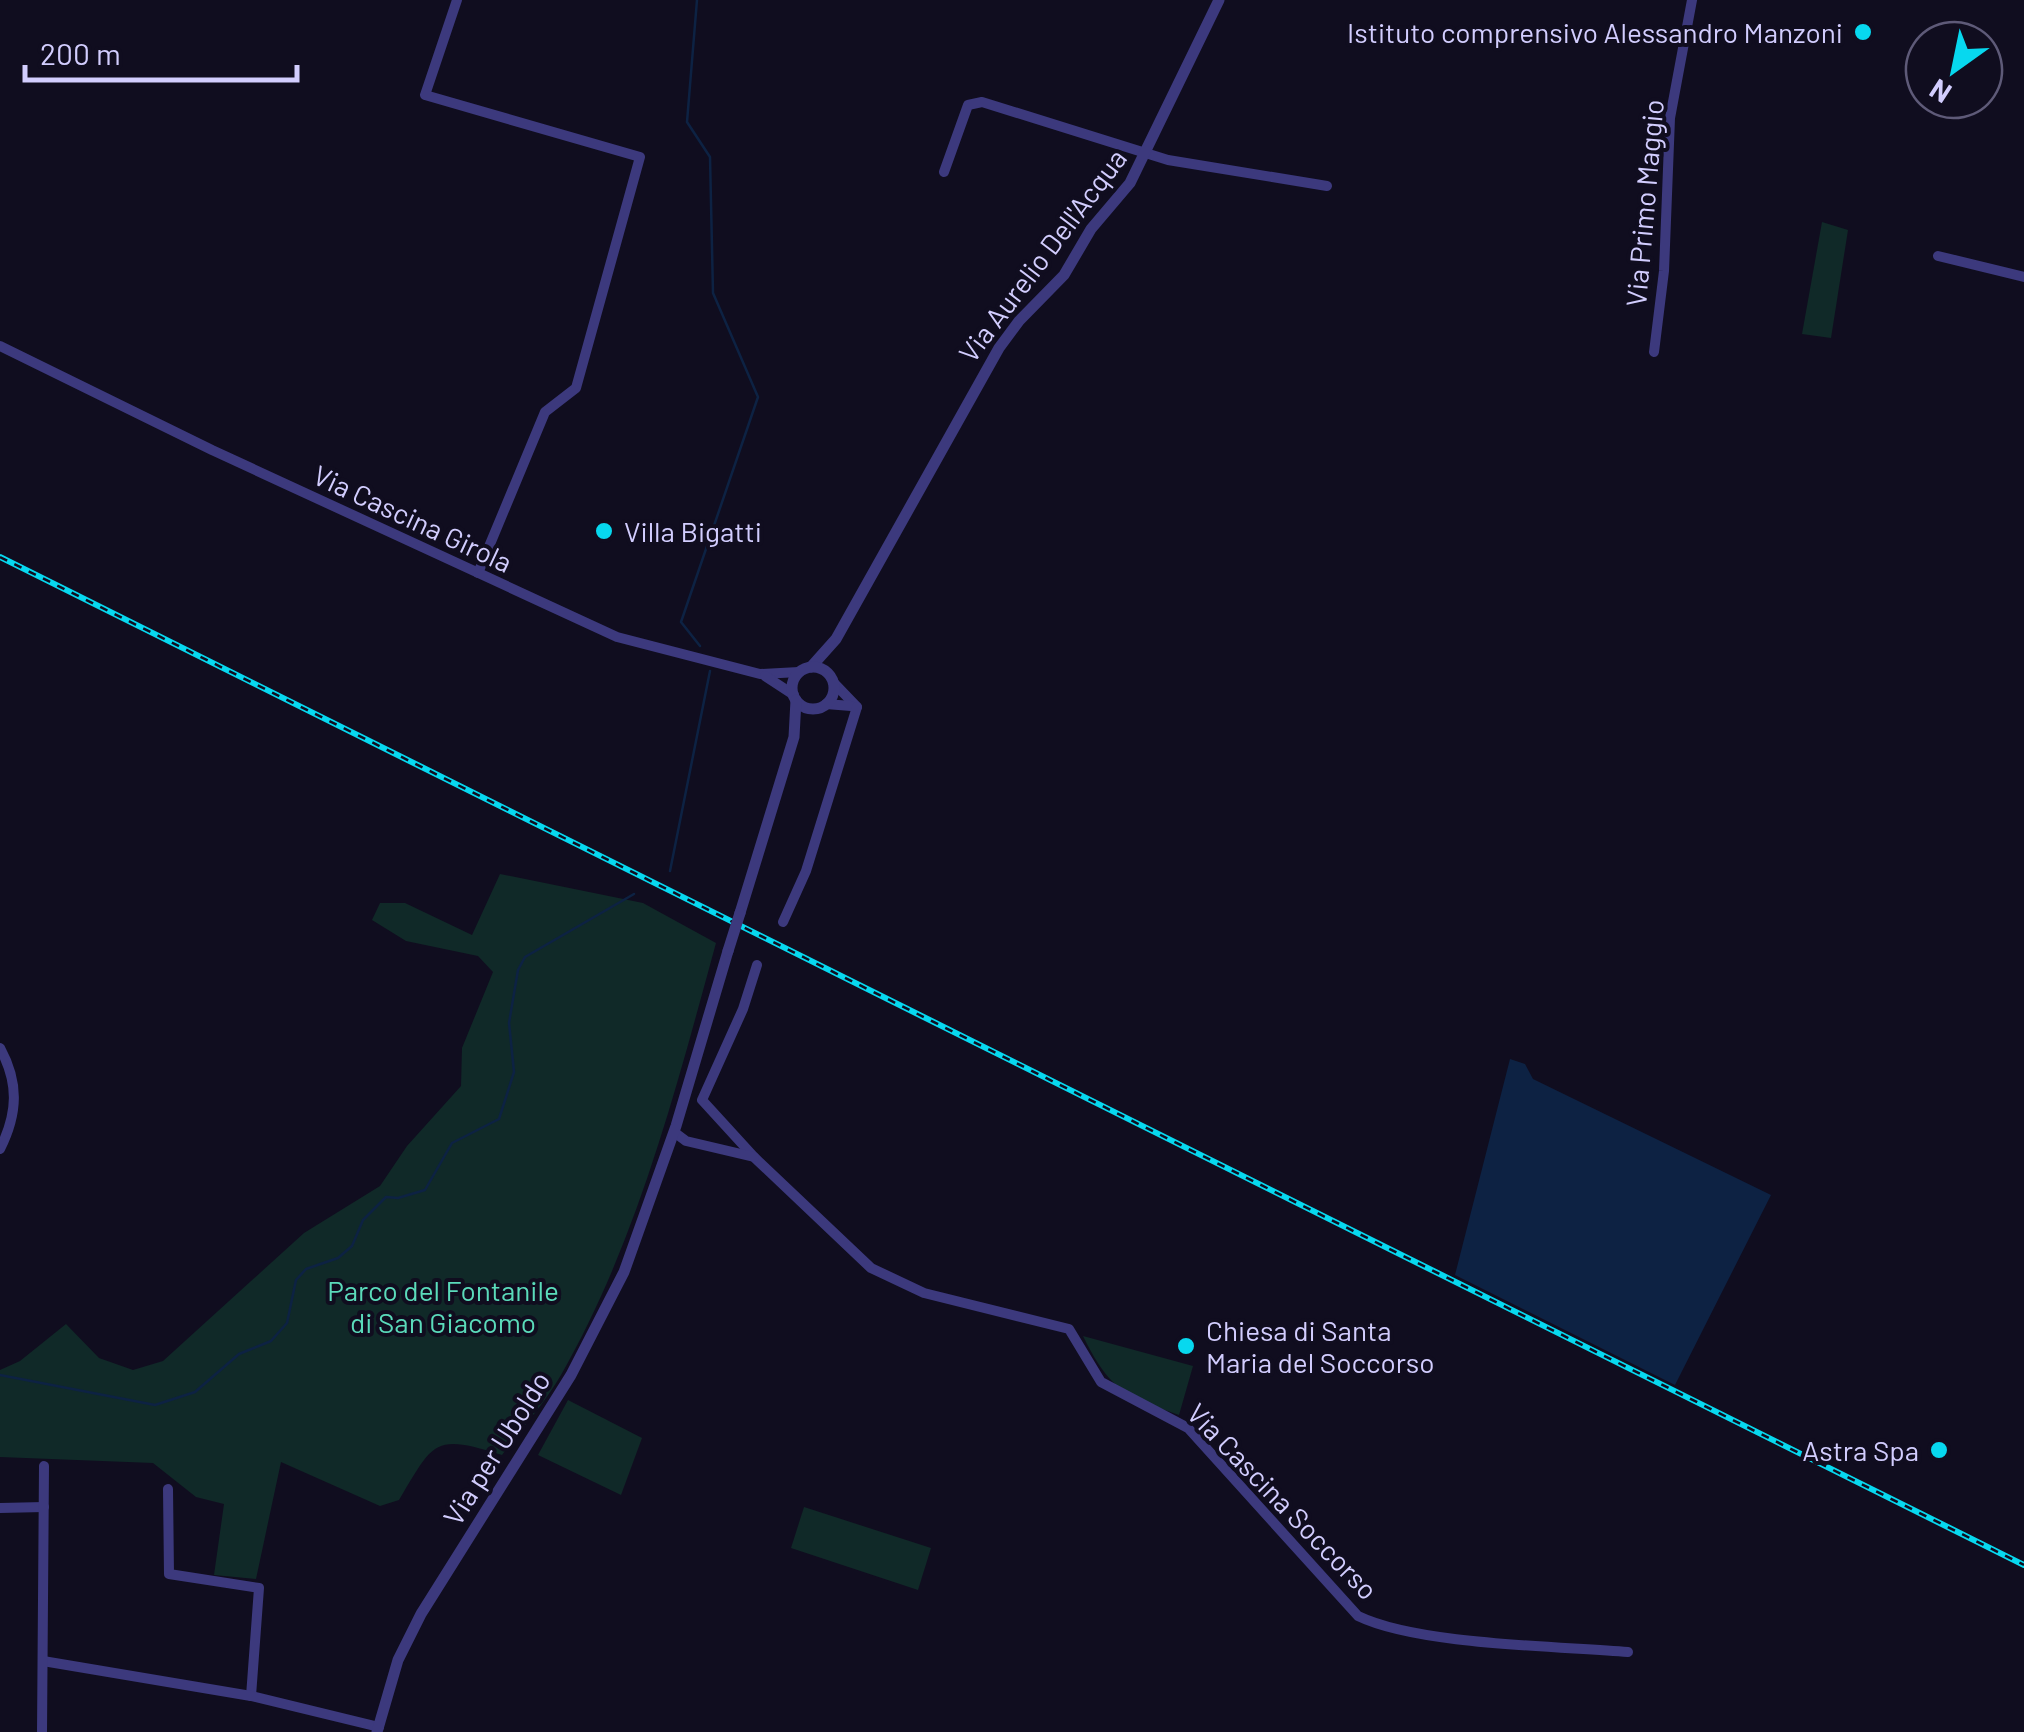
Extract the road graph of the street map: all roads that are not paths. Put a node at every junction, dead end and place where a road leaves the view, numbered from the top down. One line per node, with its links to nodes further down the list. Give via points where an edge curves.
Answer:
1 (456, 0): 11 (street, via 424,94 640,157 576,388 545,412)
2 (1219, 0): 4 (street, Via Aurelio Dell'Acqua)
3 (1692, 0): 10 (street, Via Primo Maggio, via 1670,118)
4 (1149, 153): 5 (street, via 974,102 965,110); 6 (street); 12 (street, Via Aurelio Dell'Acqua, via 1064,275 1019,320 984,370)
5 (944, 172)
6 (1328, 186)
7 (1938, 256): 8 (street)
8 (2024, 278)
9 (0, 346): 11 (street, Via Cascina Girola)
10 (1654, 352)
11 (478, 573): 14 (street, Via Cascina Girola, via 617,637)
12 (836, 639): 13 (street, Via Aurelio Dell'Acqua); 15 (street, Via Aurelio Dell'Acqua)
13 (806, 670): 14 (street, Via Cascina Girola); 15 (street); 16 (street, via 793,683)
14 (760, 674): 16 (street, Via Cascina Girola)
15 (831, 679): 17 (street, via 833,694); 18 (street)
16 (795, 698): 17 (street, via 804,707); 19 (street)
17 (824, 706): 18 (street); 19 (street)
18 (856, 707): 20 (street, via 806,871)
19 (794, 737): 23 (street, bridge)
20 (783, 922)
21 (757, 965): 25 (street, Via Cascina Soccorso, via 702,1100)
22 (0, 1048): 24 (street, via 16,1095)
23 (674, 1132): 25 (street, Via Cascina Soccorso); 33 (street, Via per Uboldo, via 603,1317 421,1614 398,1660)
24 (0, 1149)
25 (754, 1158): 30 (street, Via Cascina Soccorso, via 871,1268 924,1293 1069,1329 1100,1382 1188,1428 1358,1616 1423,1633)
26 (44, 1466): 29 (street)
27 (168, 1489): 32 (street, via 169,1574 258,1588)
28 (0, 1508): 29 (street)
29 (44, 1508): 31 (street)
30 (1628, 1652)
31 (43, 1661): 32 (street); 34 (street)
32 (252, 1696): 33 (street)
33 (378, 1730)
34 (42, 1732)

